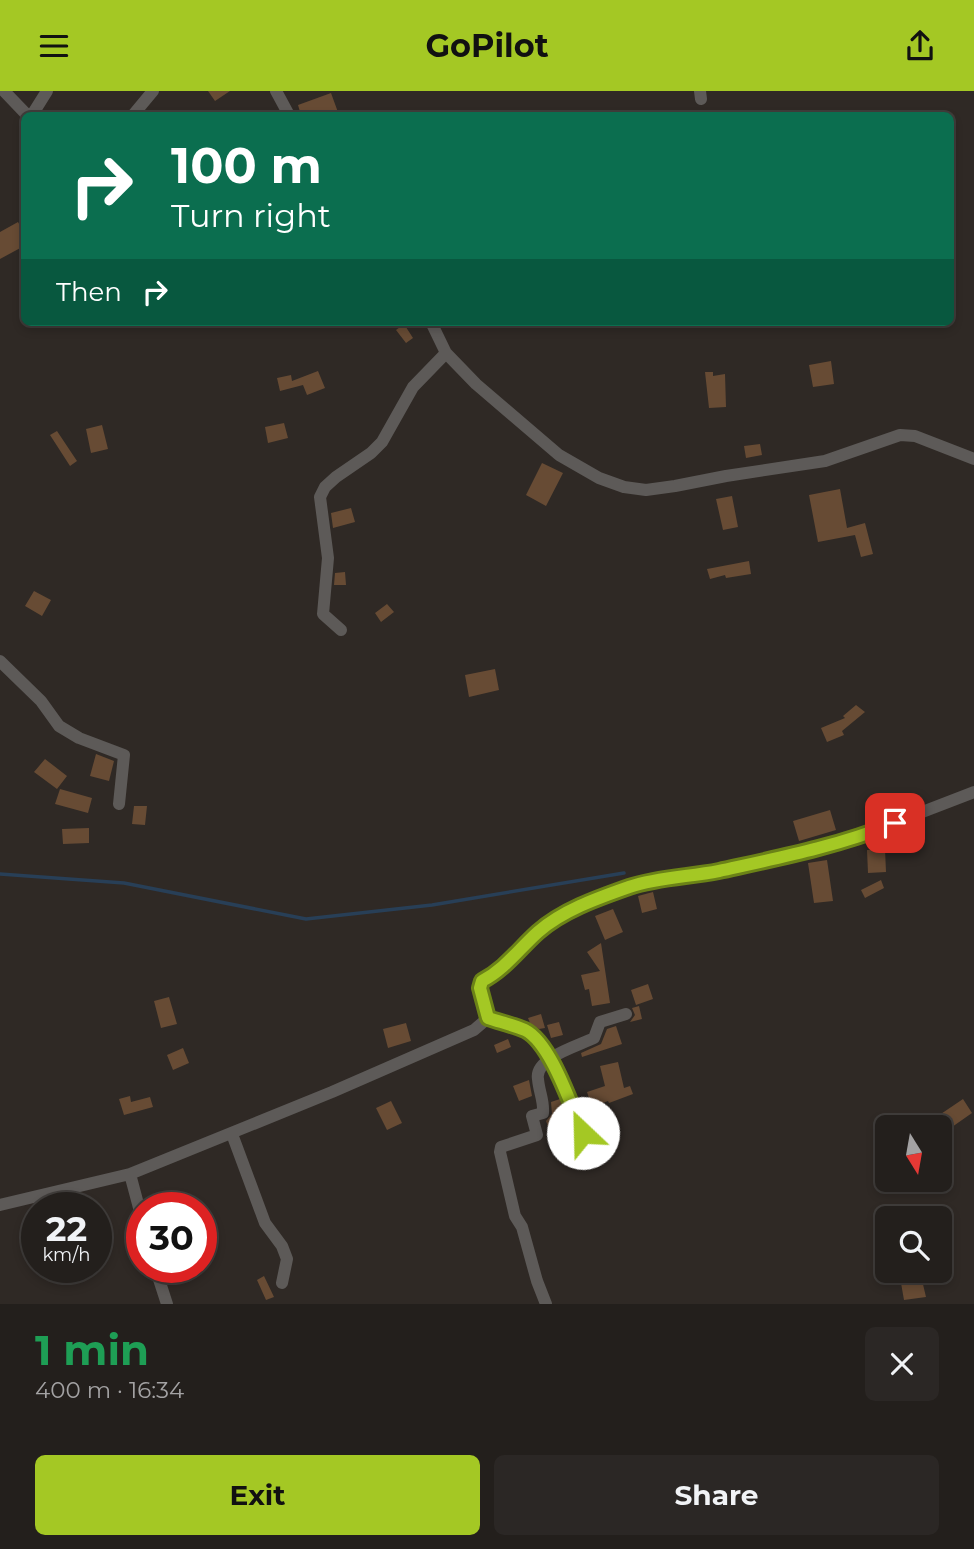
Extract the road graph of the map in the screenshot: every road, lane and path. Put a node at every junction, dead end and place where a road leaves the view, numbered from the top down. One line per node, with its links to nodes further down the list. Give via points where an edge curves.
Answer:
1 (4, 91): 5 (street)
2 (47, 91): 6 (street)
3 (153, 91): 7 (street)
4 (276, 91): 8 (street)
5 (26, 112)
6 (31, 112)
7 (136, 112)
8 (287, 112)
9 (433, 326): 10 (street)
10 (446, 353): 11 (street, via 559,455 583,471 624,487 646,490 825,461 900,435 915,436); 12 (street, via 413,387 382,442 336,477 320,497 328,558 323,614)
11 (974, 459)
12 (341, 630)
13 (0, 661): 15 (street, via 59,726 124,755)
14 (974, 792): 17 (street, via 847,841 717,871 654,880 568,912 540,930 499,972 482,981)
15 (120, 804)
16 (626, 1014): 18 (street, via 600,1022 594,1038)
17 (488, 1018): 18 (street, via 526,1030); 20 (street, via 474,1030)
18 (550, 1059): 19 (street); 27 (street, via 540,1066 537,1077 544,1099 544,1113 532,1116 537,1135 501,1147 500,1152 515,1216)
19 (583, 1133)
20 (232, 1134): 21 (street); 25 (street, via 265,1223 287,1259)
21 (130, 1174): 22 (street); 23 (street)
22 (135, 1192)
23 (0, 1205)
24 (160, 1283): 26 (street)
25 (282, 1283)
26 (167, 1304)
27 (547, 1304)

